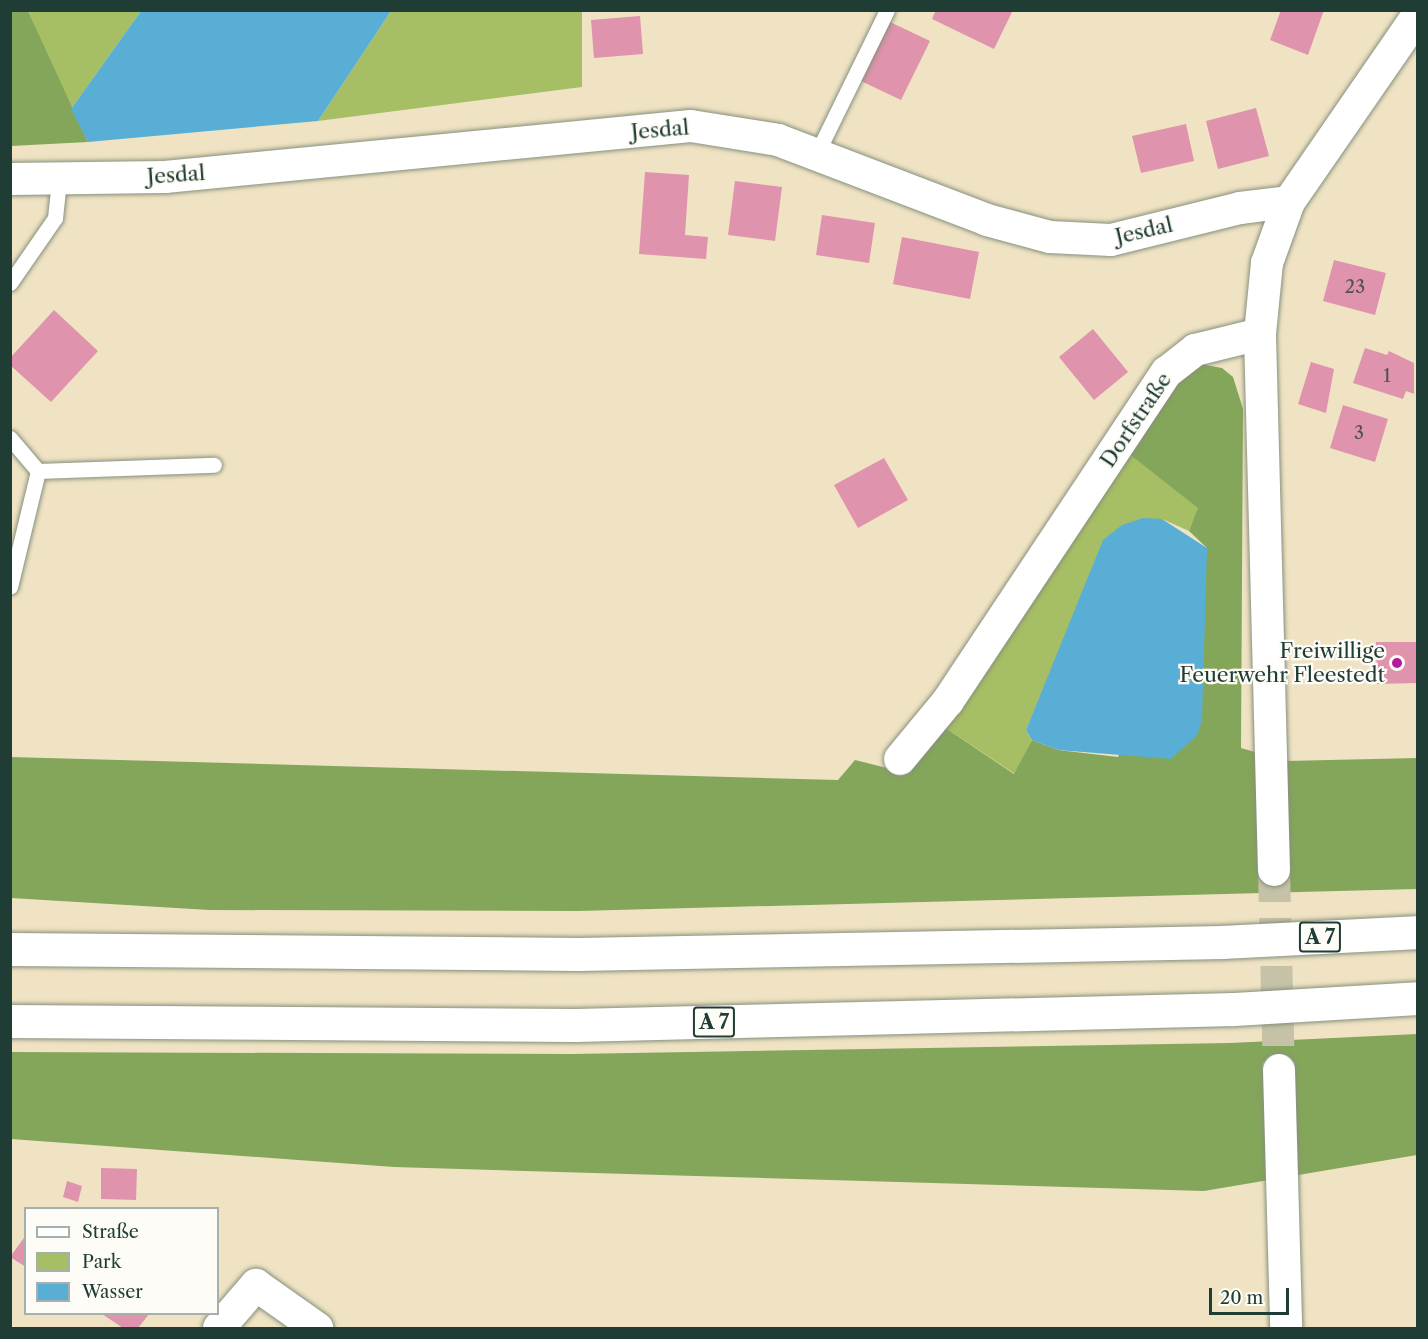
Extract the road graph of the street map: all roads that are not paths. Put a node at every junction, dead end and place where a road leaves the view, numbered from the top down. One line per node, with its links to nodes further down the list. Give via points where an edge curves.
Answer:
1 (887, 10): 3 (lane)
2 (1418, 15): 6 (street)
3 (816, 155): 5 (street, Jesdal, via 729,129 691,126 165,177); 6 (street, Jesdal, via 987,220 1050,237 1111,240 1240,208)
4 (10, 179): 5 (street, Jesdal)
5 (59, 179): 7 (lane, via 55,218)
6 (1289, 202): 8 (street, via 1267,263)
7 (10, 283)
8 (1260, 334): 13 (street, Dorfstraße, via 1195,350 1167,372 948,701); 14 (street)
9 (10, 438): 11 (lane)
10 (214, 465): 11 (lane)
11 (38, 471): 12 (lane)
12 (10, 587)
13 (900, 759)
14 (1274, 870)
15 (1418, 932): 16 (highway, A 7, via 1223,942 578,954)
16 (20, 947)
17 (1418, 998): 18 (highway, A 7, via 1234,1009 575,1025)
18 (10, 1021)
19 (1279, 1070): 22 (street)
20 (219, 1329): 21 (street, via 256,1285)
21 (317, 1329)
22 (1286, 1329)

